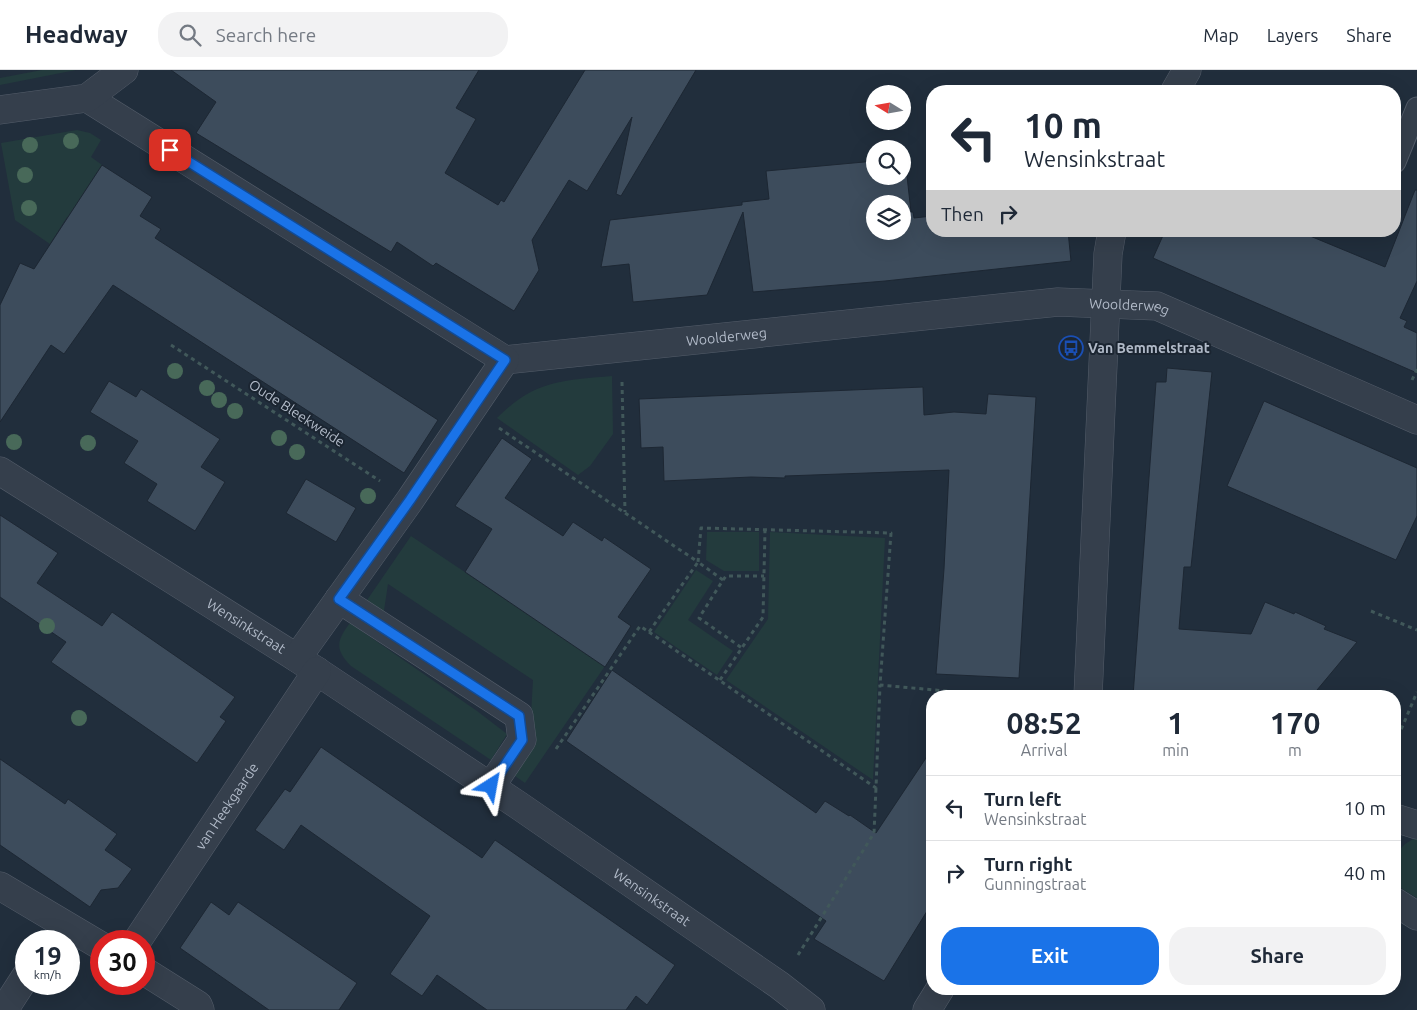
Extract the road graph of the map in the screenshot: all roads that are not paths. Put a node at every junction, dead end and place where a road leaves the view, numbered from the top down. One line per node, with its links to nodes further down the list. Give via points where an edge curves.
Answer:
1 (124, 70): 4 (street)
2 (1187, 70): 3 (street)
3 (1178, 85)
4 (87, 98): 6 (street); 10 (street)
5 (1417, 108): 7 (lane)
6 (0, 110)
7 (1401, 147)
8 (1111, 237): 9 (street)
9 (1106, 304): 10 (street, Woolderweg, via 1058,302); 11 (street, Woolderweg, via 1158,306); 15 (street)
10 (505, 360): 13 (street, van Heekgaarde)
11 (1417, 420)
12 (0, 470): 14 (street, Wensinkstraat)
13 (339, 599): 14 (street, van Heekgaarde); 16 (street, via 519,716 522,740)
14 (307, 665): 16 (street, Wensinkstraat); 23 (street, van Heekgaarde)
15 (1088, 690)
16 (491, 786): 29 (street, Wensinkstraat)
17 (1401, 820): 18 (street)
18 (1417, 825)
19 (0, 886): 22 (street)
20 (1401, 906): 21 (street)
21 (1417, 916)
22 (53, 930)
23 (144, 930)
24 (155, 978): 28 (street, via 198,1005)
25 (15, 993): 27 (street)
26 (936, 995): 30 (street)
27 (4, 1010)
28 (200, 1010)
29 (811, 1010)
30 (927, 1010)

